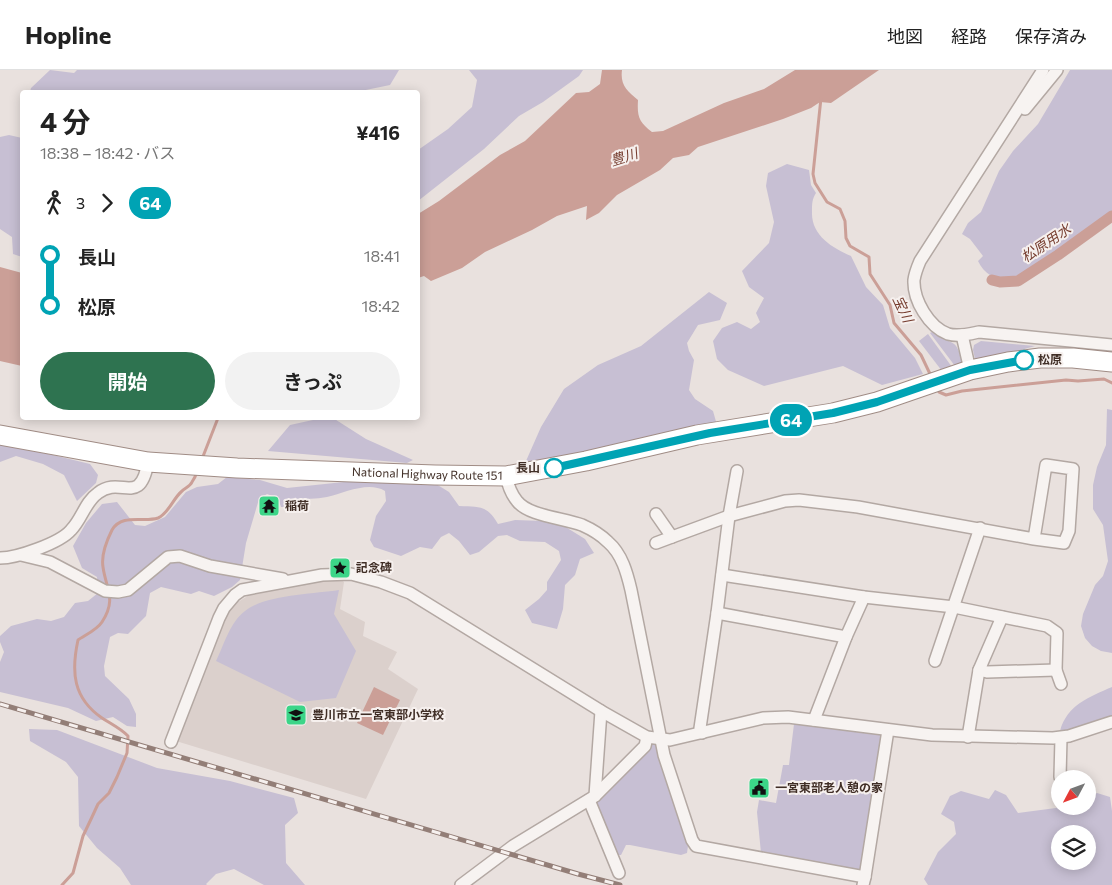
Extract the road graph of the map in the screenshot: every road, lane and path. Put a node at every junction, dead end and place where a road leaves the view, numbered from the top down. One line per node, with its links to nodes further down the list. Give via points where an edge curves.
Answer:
1 (1043, 70): 3 (street)
2 (1057, 70): 3 (street, via 1029,105)
3 (1014, 116): 4 (street, via 915,271 917,299 928,317 941,330)
4 (962, 335): 5 (street, via 979,332); 7 (street)
5 (1112, 345)
6 (1112, 362): 7 (highway, National Highway Route 151, via 1040,358)
7 (970, 370): 11 (highway, National Highway Route 151, via 877,402 833,413 705,434)
8 (0, 435): 9 (highway, National Highway Route 151)
9 (148, 462): 11 (highway, National Highway Route 151); 18 (street, via 142,483 133,489 109,486 100,491 92,497 65,536)
10 (737, 472): 13 (street)
11 (506, 476): 39 (street, via 517,502 523,507 581,525 608,541 617,552 626,569)
12 (656, 514): 15 (street)
13 (729, 516): 14 (street, via 800,500); 15 (street); 20 (street)
14 (980, 528): 16 (street); 23 (street)
15 (672, 537): 17 (street)
16 (1034, 539): 16 (street, via 1064,543 1068,531 1073,469 1046,464)
17 (656, 543)
18 (21, 555): 19 (street); 21 (street, via 50,562 105,591 128,590 168,557 180,556 210,566)
19 (0, 558)
20 (722, 575): 22 (street); 24 (street)
21 (287, 581): 31 (street, via 351,574 410,593); 40 (street, via 242,590 224,608)
22 (864, 597): 23 (street); 26 (street)
23 (954, 607): 25 (street); 27 (street)
24 (717, 613): 26 (street); 35 (street, via 700,728)
25 (1002, 617): 28 (street); 29 (street, via 1046,626 1057,633)
26 (846, 638): 32 (street)
27 (935, 661)
28 (979, 670): 29 (street); 37 (street)
29 (1056, 670): 30 (street)
30 (1061, 684)
31 (601, 711): 36 (street); 42 (street)
32 (814, 720): 34 (street); 35 (street, via 763,718)
33 (1112, 722): 38 (street)
34 (888, 730): 37 (street); 44 (street)
35 (702, 733): 39 (street)
36 (647, 737): 39 (street); 42 (street, via 645,746)
37 (968, 737): 38 (street)
38 (1061, 738): 41 (street)
39 (662, 740): 44 (street, via 664,755 696,846)
40 (171, 742)
41 (1060, 770)
42 (592, 798): 43 (street); 45 (street, via 513,846)
43 (619, 873)
44 (864, 881)
45 (461, 885)

